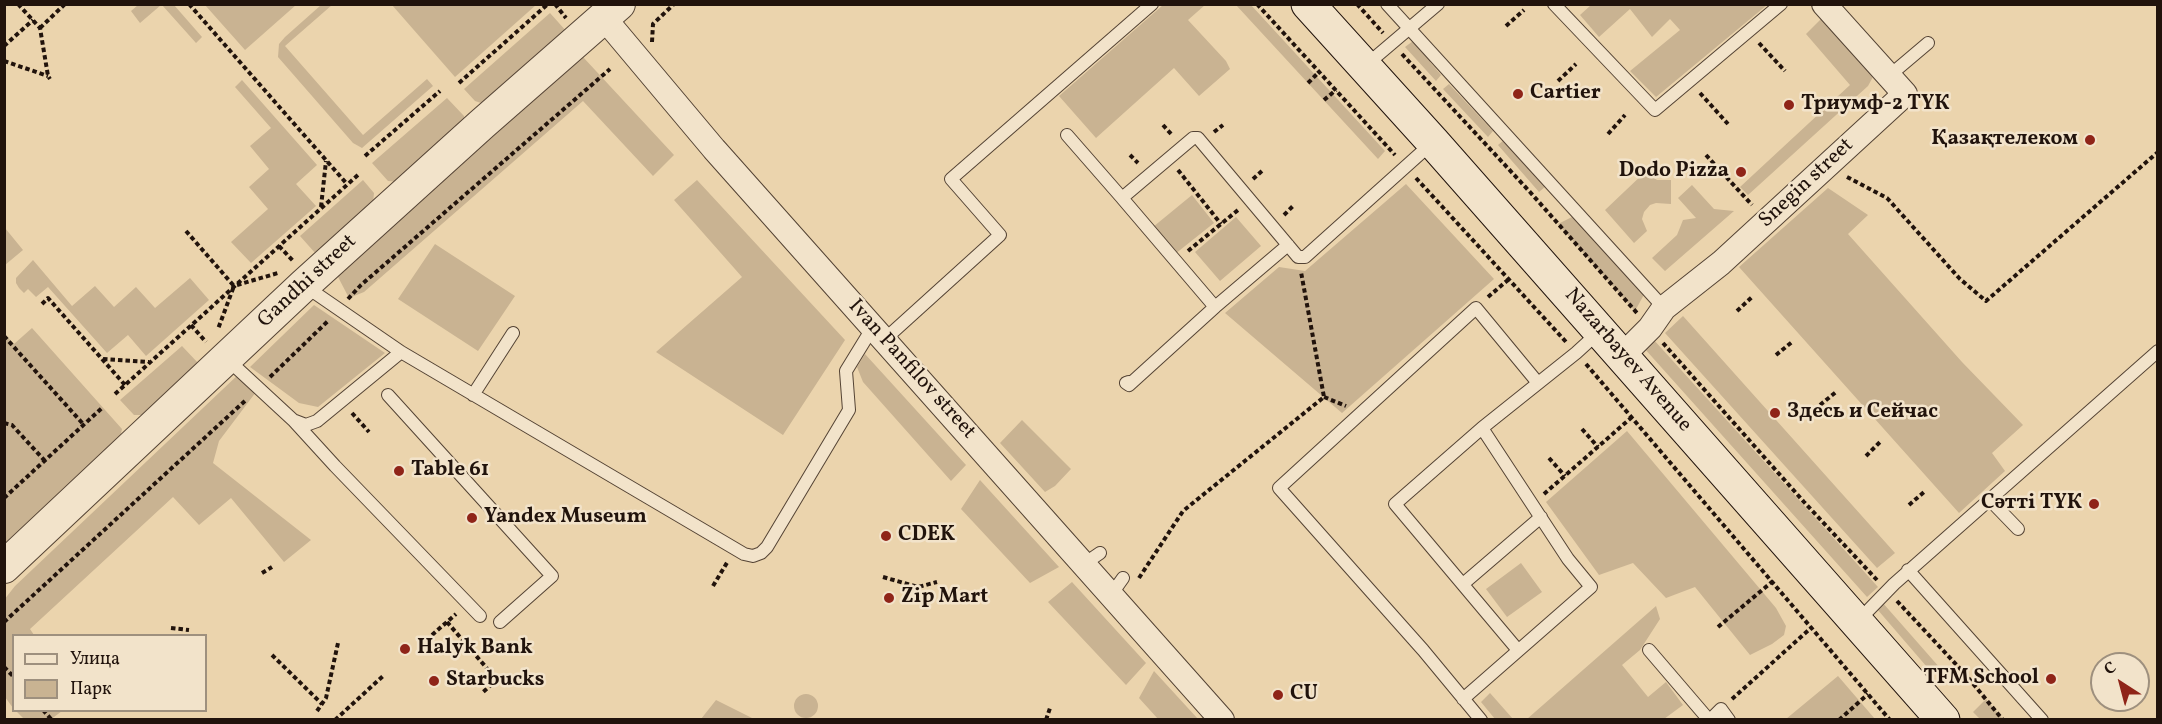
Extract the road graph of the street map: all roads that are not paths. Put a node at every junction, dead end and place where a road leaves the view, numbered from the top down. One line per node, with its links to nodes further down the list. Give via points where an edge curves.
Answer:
1 (1152, 4): 23 (lane, via 951,179 1000,235)
2 (1308, 4): 12 (main road, Nazarbayev Avenue)
3 (1387, 4): 10 (lane)
4 (1438, 4): 10 (lane)
5 (1554, 4): 6 (lane, via 1655,110)
6 (1781, 4)
7 (1812, 4): 8 (lane, via 1815,8)
8 (1823, 4): 13 (street, Snegin street)
9 (607, 11): 18 (street, Gandhi street, via 490,116); 23 (street, Ivan Panfilov street, via 714,149)
10 (1409, 28): 12 (lane); 20 (lane)
11 (1928, 43): 13 (lane)
12 (1364, 66): 15 (main road, Nazarbayev Avenue)
13 (1888, 76): 20 (street, Snegin street, via 1905,94 1721,263)
14 (1067, 135): 16 (lane)
15 (1432, 142): 17 (lane, via 1305,256 1298,257); 21 (main road, Nazarbayev Avenue)
16 (1122, 198): 17 (lane, via 1193,138 1198,138); 19 (lane)
17 (1288, 245): 19 (lane)
18 (296, 274): 24 (street, Gandhi street); 26 (lane)
19 (1215, 307): 28 (lane, via 1129,385 1126,383)
20 (1665, 308): 27 (street, Snegin street)
21 (1600, 331): 27 (main road, Nazarbayev Avenue); 29 (lane)
22 (513, 333): 31 (lane)
23 (879, 334): 31 (lane, via 846,371 849,410 767,547 753,556); 46 (street, Ivan Panfilov street, via 1092,558)
24 (217, 347): 32 (lane); 37 (street, Gandhi street)
25 (2157, 351): 34 (lane)
26 (400, 352): 31 (lane); 32 (lane, via 317,421 306,425)
27 (1622, 356): 42 (main road, Nazarbayev Avenue)
28 (1129, 382)
29 (1538, 383): 33 (lane); 45 (lane, via 1476,308 1279,488)
30 (388, 395): 41 (lane, via 552,576)
31 (473, 395)
32 (293, 420): 40 (lane)
33 (1482, 428): 35 (lane); 39 (lane, via 1395,504)
34 (1989, 499): 36 (lane); 38 (lane)
35 (1541, 517): 39 (lane); 43 (lane, via 1591,587)
36 (2018, 529)
37 (4, 567)
38 (1908, 570): 42 (lane); 51 (lane)
39 (1463, 584): 43 (lane)
40 (480, 616)
41 (500, 622)
42 (1857, 622): 50 (main road, Nazarbayev Avenue)
43 (1518, 649): 45 (lane)
44 (1649, 650): 48 (lane)
45 (1463, 699): 47 (lane)
46 (1222, 720)
47 (1481, 720)
48 (1710, 720): 49 (lane, via 1721,709)
49 (1729, 720)
50 (1943, 720)
51 (2042, 720)

